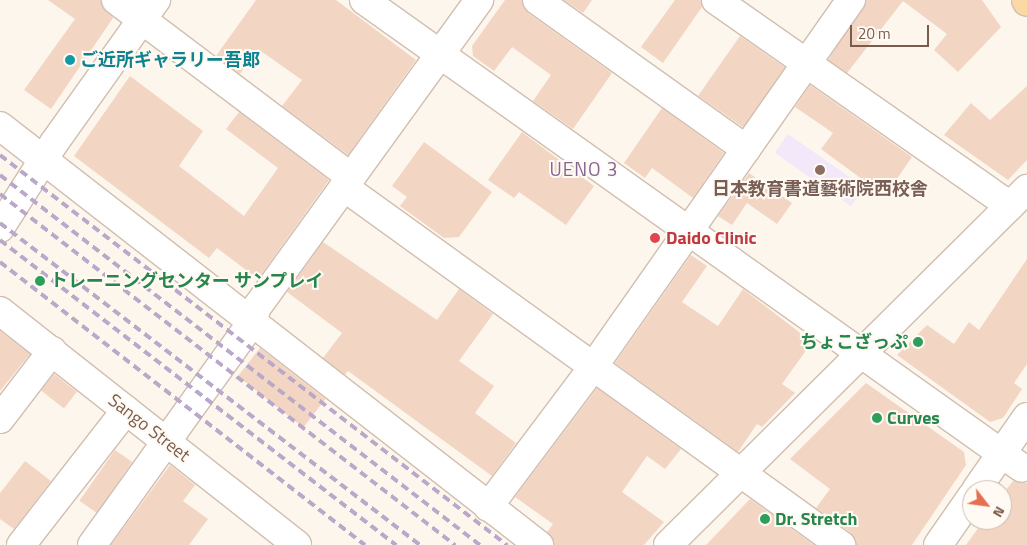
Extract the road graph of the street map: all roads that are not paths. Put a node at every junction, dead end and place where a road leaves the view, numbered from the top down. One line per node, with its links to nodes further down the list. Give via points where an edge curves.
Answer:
1 (116, 0): 7 (street)
2 (364, 0): 8 (street)
3 (479, 0): 8 (street)
4 (537, 0): 11 (street)
5 (716, 0): 9 (street)
6 (851, 0): 9 (street)
7 (149, 10): 12 (street, via 54,144); 13 (street)
8 (441, 53): 13 (street); 16 (street)
9 (807, 65): 11 (street); 14 (street)
10 (0, 126): 12 (street)
11 (746, 150): 16 (street)
12 (45, 162): 15 (street); 18 (street)
13 (347, 182): 18 (street, via 257,307); 21 (street)
14 (1018, 198): 20 (street)
15 (0, 228)
16 (687, 229): 20 (street); 21 (street)
17 (0, 311): 19 (street, Sango Street)
18 (250, 324): 25 (street); 29 (street)
19 (52, 351): 22 (street, Sango Street); 24 (street)
20 (860, 353): 26 (street); 27 (street)
21 (593, 366): 27 (street); 29 (street)
22 (126, 410): 25 (street, Sango Street); 33 (street)
23 (1027, 417): 26 (street)
24 (0, 419)
25 (167, 442): 34 (street); 35 (street, Sango Street)
26 (1012, 461): 28 (street)
27 (737, 474): 37 (street); 38 (street)
28 (988, 480)
29 (488, 507): 36 (street)
30 (962, 510): 39 (street)
31 (0, 540): 32 (street)
32 (6, 545)
33 (22, 545)
34 (92, 545)
35 (297, 545)
36 (539, 545)
37 (668, 545)
38 (841, 545)
39 (938, 545)

